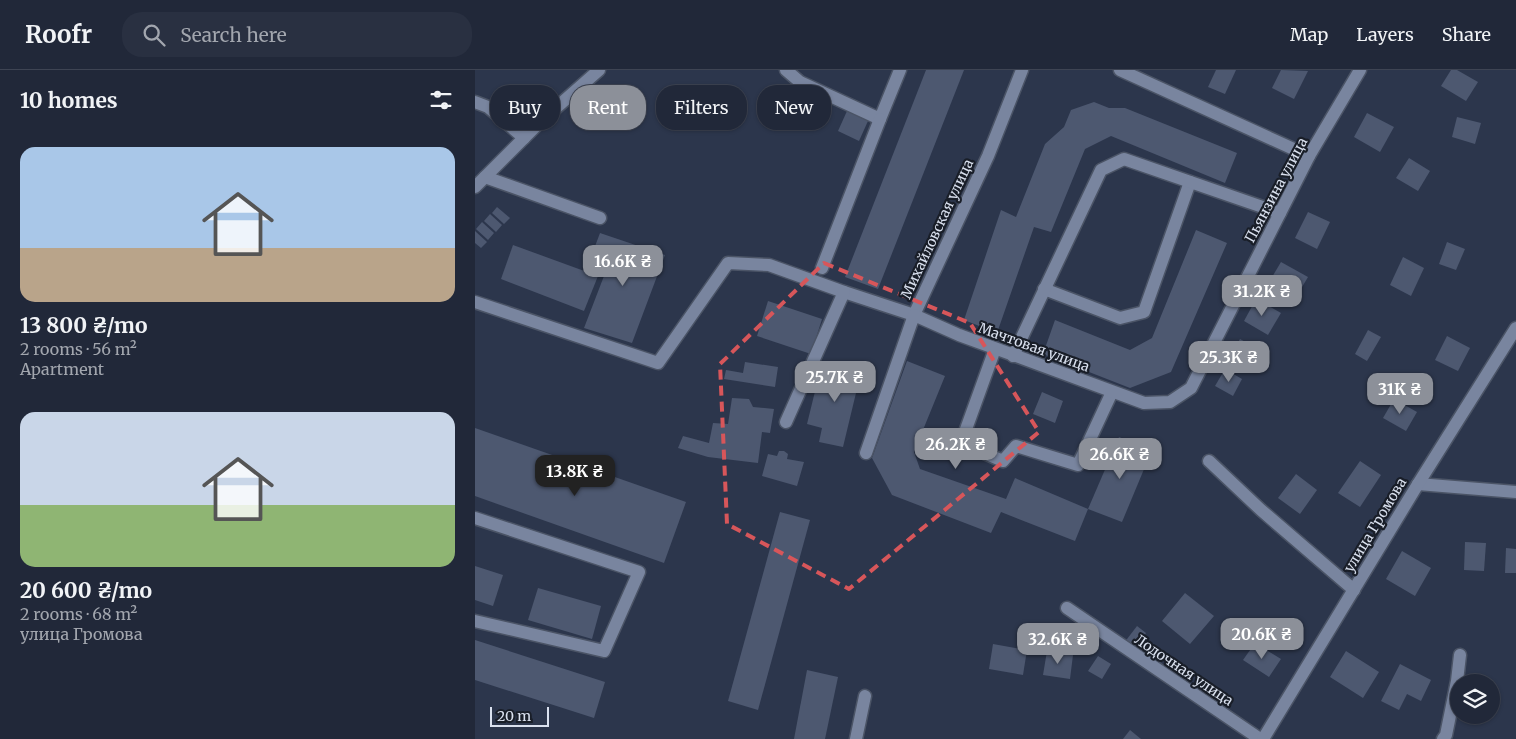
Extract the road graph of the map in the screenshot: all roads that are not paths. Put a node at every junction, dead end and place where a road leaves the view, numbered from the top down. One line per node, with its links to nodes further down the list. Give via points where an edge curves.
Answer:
1 (599, 70): 9 (street)
2 (786, 70): 8 (street, via 800,82)
3 (900, 70): 8 (street)
4 (1023, 70): 20 (street, Михайловская улица, via 988,156)
5 (1120, 70): 10 (street)
6 (1359, 70): 10 (street, Пьянзина улица)
7 (475, 102): 9 (street, via 488,107)
8 (880, 119): 16 (street)
9 (524, 138): 11 (street)
10 (1309, 156): 14 (street, Пьянзина улица)
11 (485, 177): 13 (street); 15 (street)
12 (1190, 182): 14 (street); 17 (street, via 1124,159 1101,170); 17 (street, via 1144,312 1120,318)
13 (475, 187)
14 (1280, 213): 25 (street, Пьянзина улица, via 1191,388 1170,402)
15 (600, 218)
16 (822, 268)
17 (1044, 289): 23 (street)
18 (844, 292): 19 (street, Михайловская улица, via 769,265 728,263 658,363); 20 (street, Михайловская улица); 26 (street)
19 (475, 302)
20 (914, 315): 22 (street, Мачтовая улица); 27 (street)
21 (1516, 328): 29 (street, улица Громова)
22 (995, 349): 23 (street, Мачтовая улица); 24 (street, via 961,443 1003,461 1016,446 1078,465)
23 (1013, 356): 24 (street, Мачтовая улица)
24 (1112, 392): 25 (street, Мачтовая улица)
25 (1144, 404)
26 (786, 422)
27 (865, 453)
28 (1209, 461): 32 (street)
29 (1417, 484): 30 (street); 32 (street, улица Громова)
30 (1516, 492)
31 (475, 518): 34 (street, via 639,572 604,651)
32 (1354, 590): 38 (street, улица Громова)
33 (1067, 608): 38 (street, Лодочная улица)
34 (475, 621)
35 (1460, 656): 39 (street)
36 (865, 696): 37 (street)
37 (856, 739)
38 (1261, 739)
39 (1443, 739)

